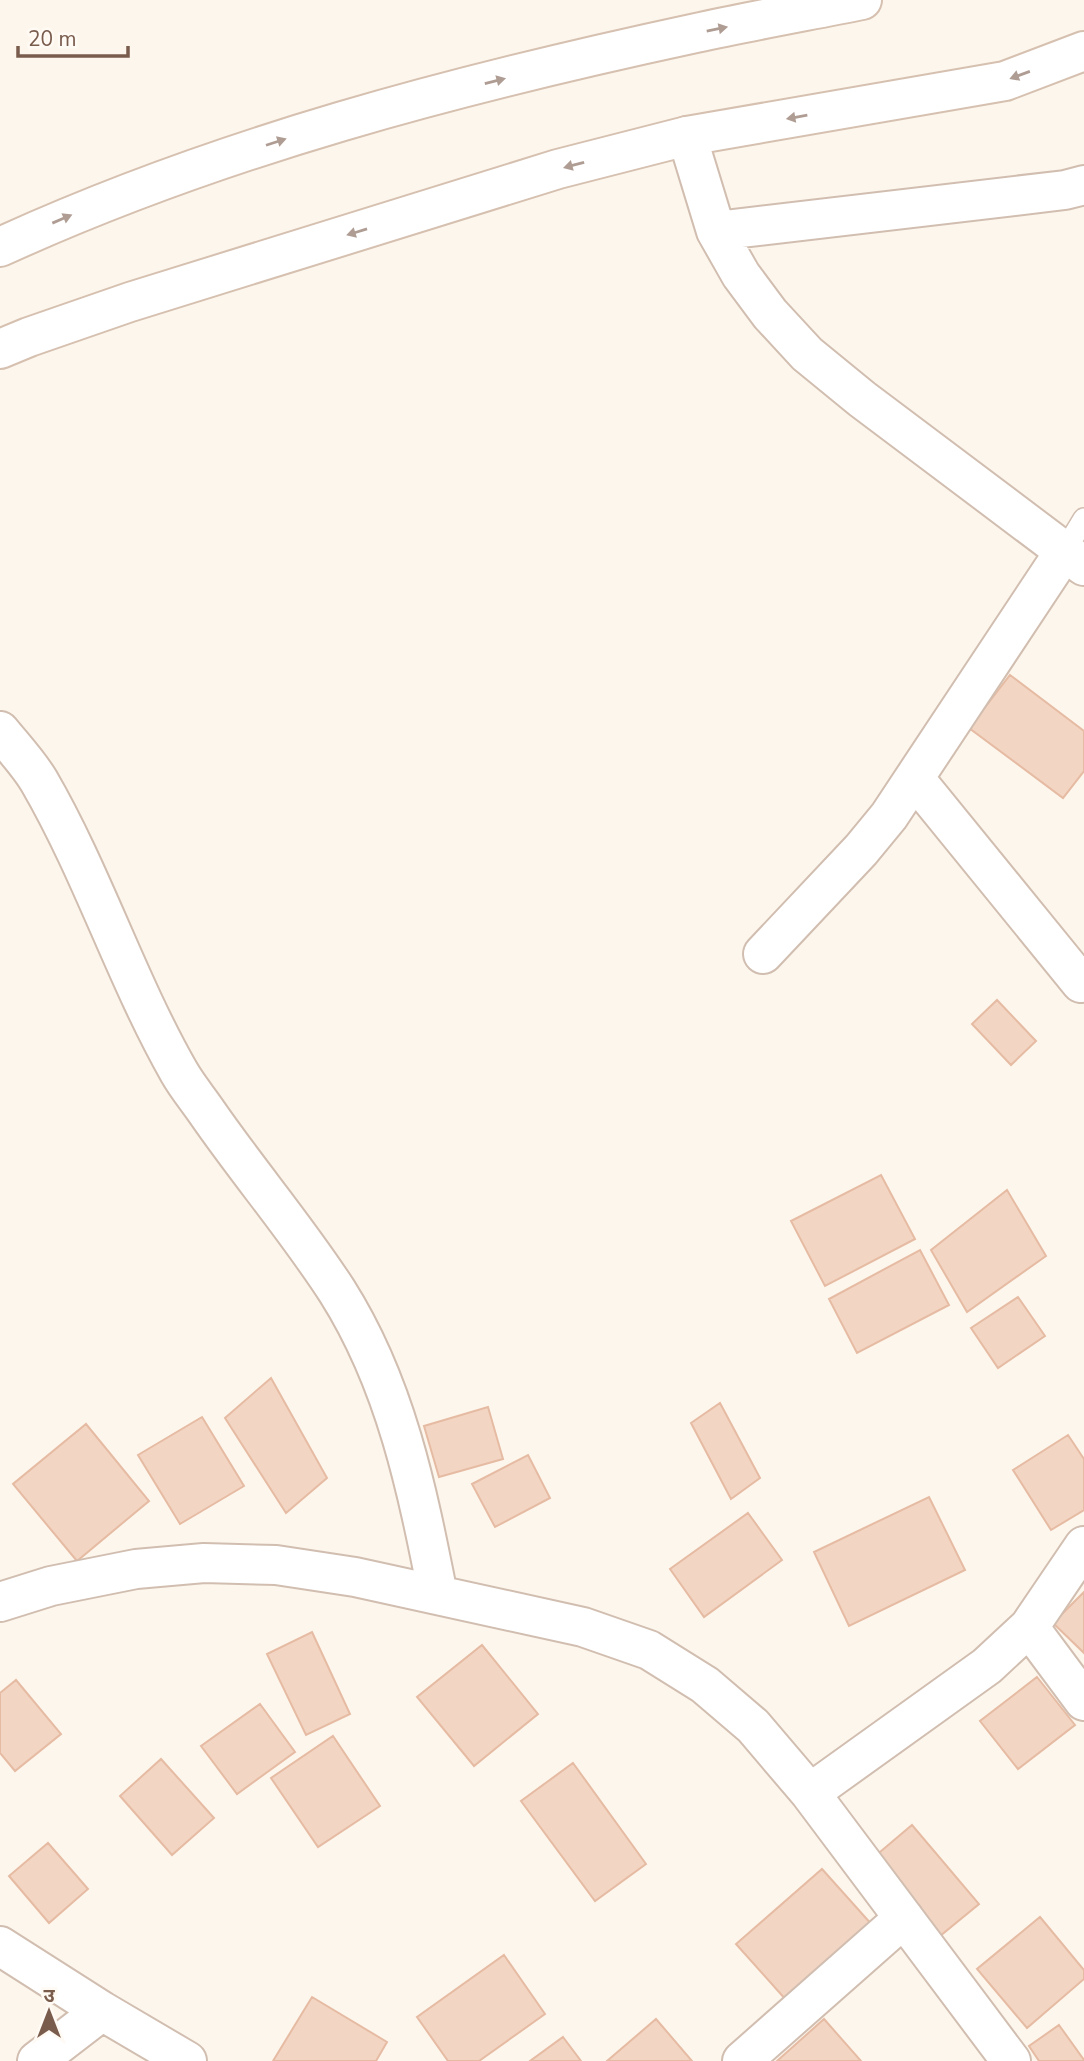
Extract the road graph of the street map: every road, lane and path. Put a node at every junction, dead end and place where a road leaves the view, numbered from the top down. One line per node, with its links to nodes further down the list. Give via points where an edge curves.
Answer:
1 (862, 0): 2 (street)
2 (791, 8): 7 (street, one-way to 2, via 65,217 187,172 355,117)
3 (1084, 51): 4 (street, one-way to 4, via 1005,80)
4 (687, 136): 6 (street); 8 (street, one-way to 8, via 493,189 130,302)
5 (1084, 185): 6 (street)
6 (716, 231): 10 (street, via 741,275 807,354)
7 (0, 247)
8 (0, 349)
9 (1084, 519): 10 (lane)
10 (1074, 559): 12 (street)
11 (0, 731): 16 (street, via 38,779 180,1073 336,1291 366,1344 406,1450)
12 (915, 779): 13 (street, via 861,850); 14 (street)
13 (763, 954)
14 (1081, 982)
15 (1084, 1546): 18 (street)
16 (438, 1595): 17 (street, via 276,1565 204,1563 136,1569 51,1586); 20 (street, via 583,1628 649,1650 705,1685 752,1726)
17 (0, 1602)
18 (1029, 1627): 19 (street); 20 (street, via 954,1691)
19 (1084, 1701)
20 (810, 1793): 21 (street)
21 (904, 1918): 26 (street); 27 (street)
22 (0, 1946): 23 (street)
23 (102, 2011): 24 (street); 25 (street)
24 (37, 2061)
25 (187, 2061)
26 (742, 2061)
27 (1011, 2061)

